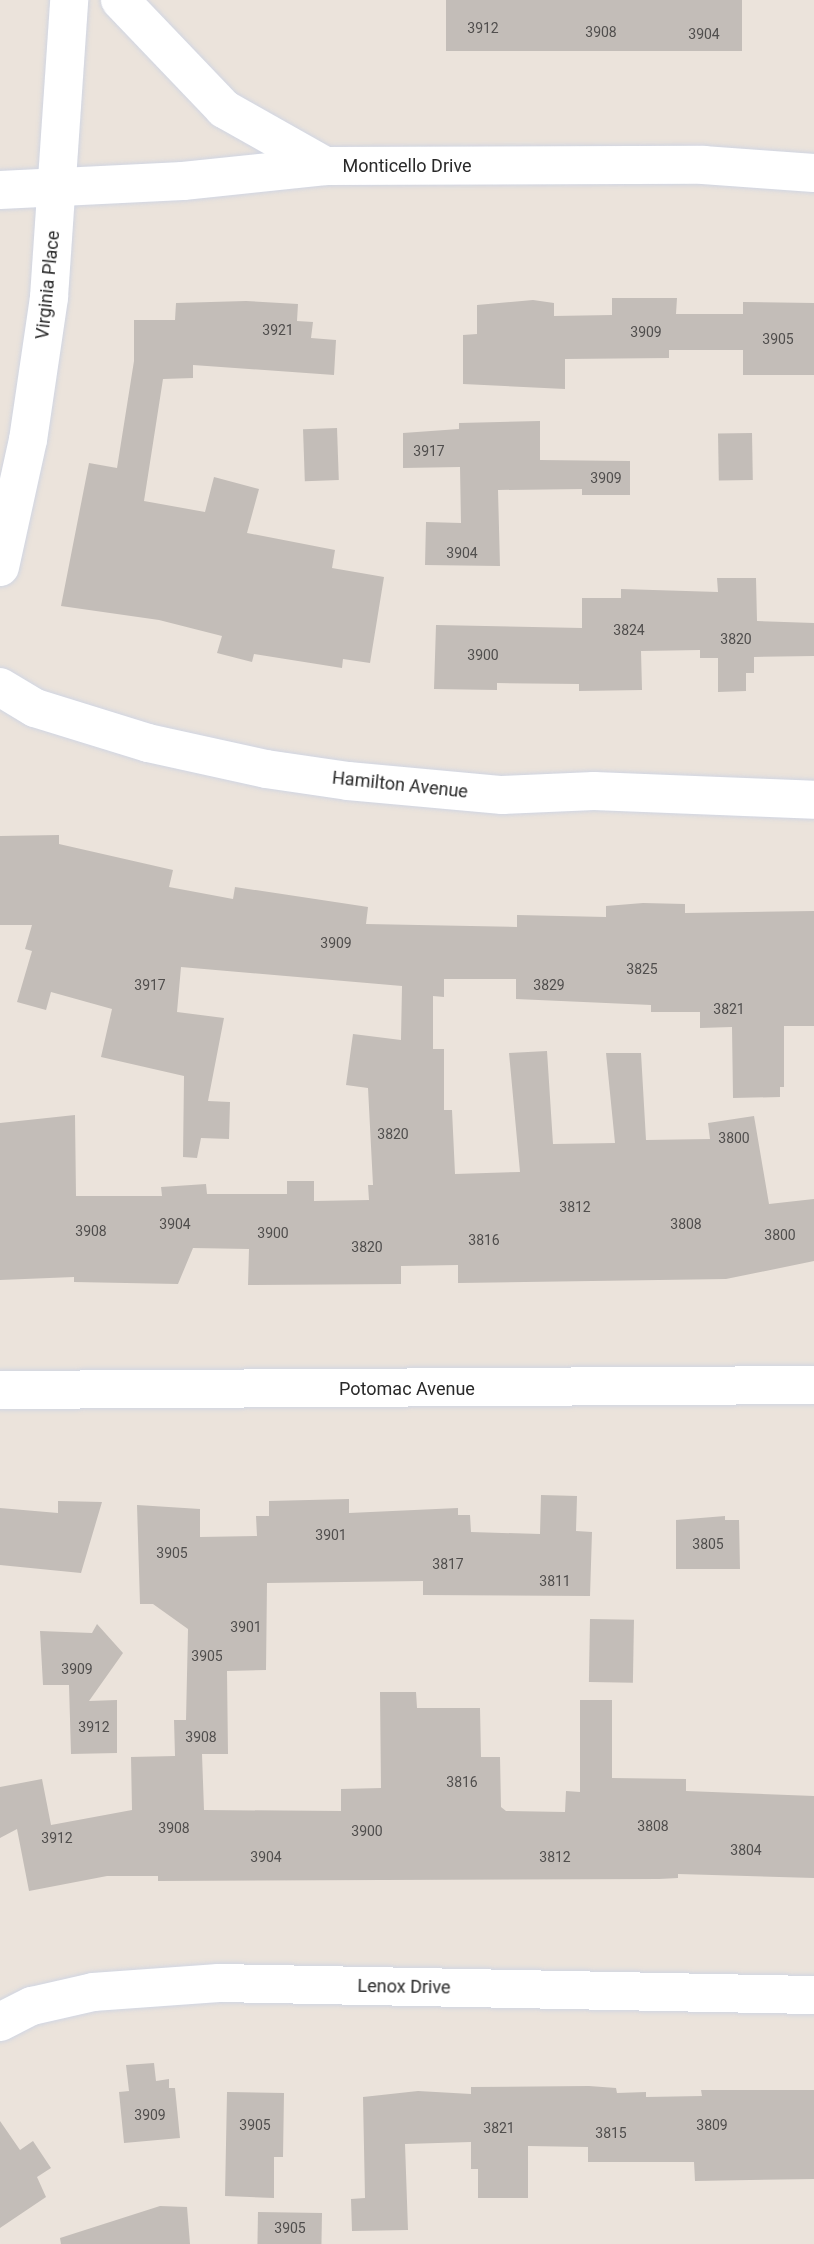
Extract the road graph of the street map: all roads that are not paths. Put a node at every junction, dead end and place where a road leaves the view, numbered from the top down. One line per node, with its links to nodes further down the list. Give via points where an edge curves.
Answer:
1 (69, 0): 5 (street, Virginia Place)
2 (120, 0): 3 (street, via 224,109)
3 (325, 166): 4 (street, Monticello Drive, via 703,165); 5 (street, Monticello Drive, via 183,181)
4 (814, 173)
5 (59, 184): 6 (street, Monticello Drive); 7 (street, Virginia Place, via 30,427)
6 (0, 190)
7 (0, 567)
8 (0, 687): 9 (street, Hamilton Avenue, via 35,708 148,743 266,769 348,781 502,795 594,791)
9 (814, 800)
10 (807, 1382): 11 (street, Potomac Avenue)
11 (0, 1390)
12 (814, 1995): 13 (street, Lenox Drive, via 219,1983 93,1992 32,2006)
13 (0, 2022)

